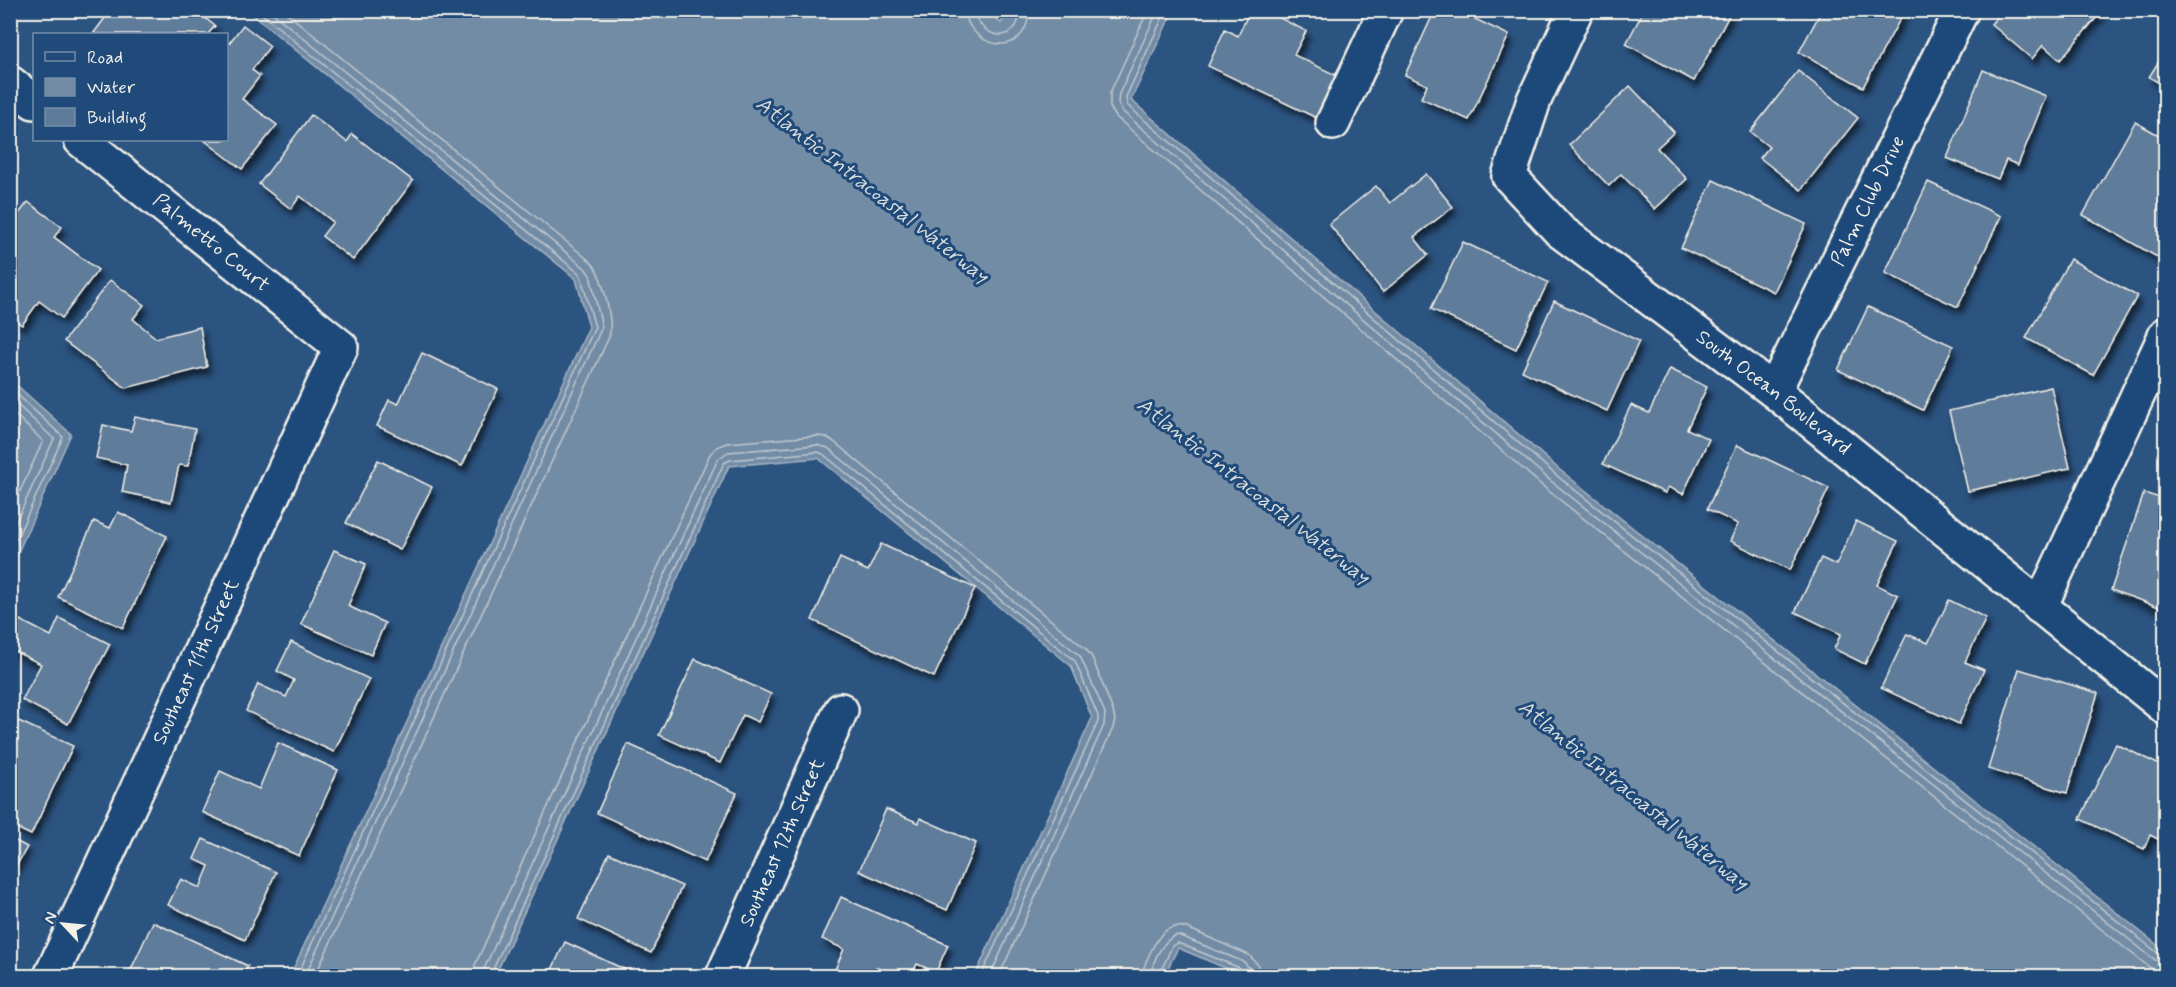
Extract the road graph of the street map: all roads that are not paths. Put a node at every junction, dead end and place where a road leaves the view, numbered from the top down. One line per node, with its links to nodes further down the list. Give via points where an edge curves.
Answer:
1 (1386, 10): 6 (street)
2 (1576, 10): 10 (street, South Ocean Boulevard, via 1534,100 1509,176 1560,231)
3 (1962, 10): 10 (street, Palm Club Drive)
4 (10, 83): 5 (street)
5 (33, 101)
6 (1333, 123)
7 (82, 141): 9 (street, Palmetto Court)
8 (2166, 334): 11 (street)
9 (341, 347): 14 (street, Southeast 11th Street)
10 (1774, 392): 11 (street, South Ocean Boulevard)
11 (2040, 607): 12 (street, South Ocean Boulevard)
12 (2166, 708)
13 (841, 710): 15 (street, Southeast 12th Street)
14 (51, 976)
15 (723, 976)

